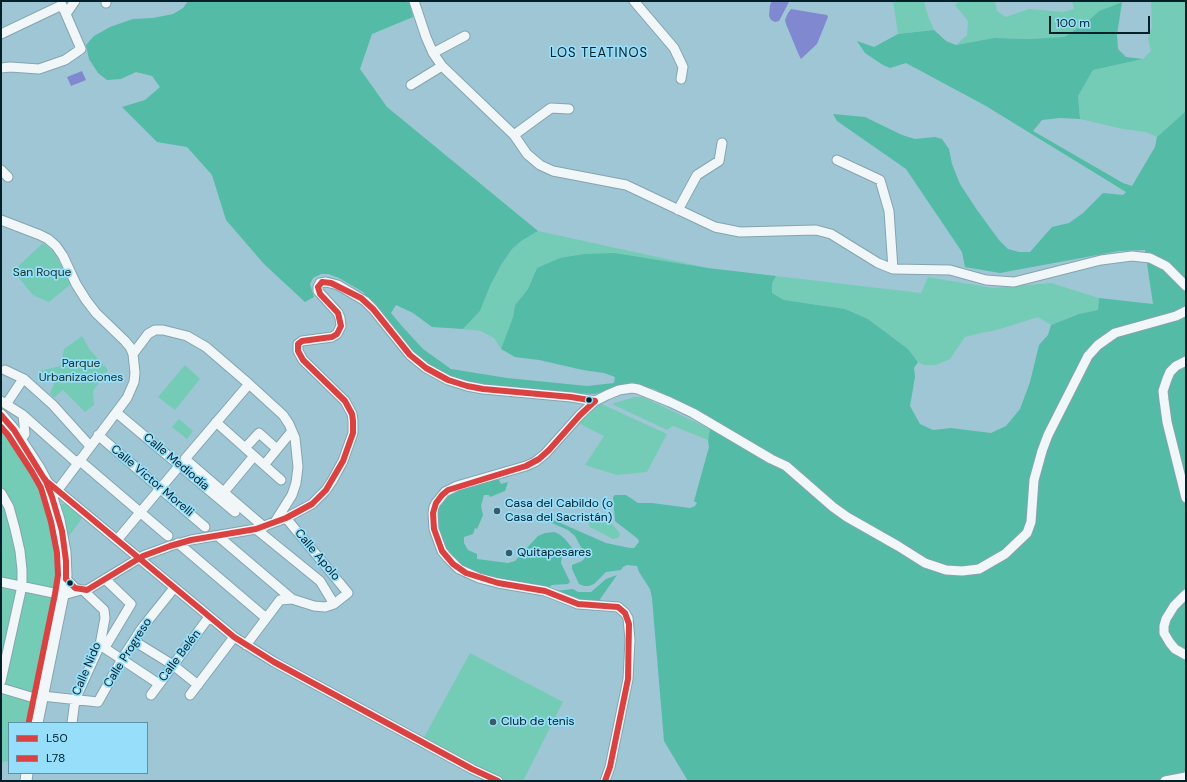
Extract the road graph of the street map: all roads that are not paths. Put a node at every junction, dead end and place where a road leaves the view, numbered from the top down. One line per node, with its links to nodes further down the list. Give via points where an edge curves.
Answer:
1 (75, 1): 4 (street)
2 (414, 1): 7 (street)
3 (634, 1): 10 (street, via 674,48 683,67)
4 (66, 14): 5 (street, via 62,5); 9 (street, via 81,49 65,60 38,69)
5 (1, 34)
6 (465, 36): 7 (street)
7 (433, 53): 8 (street)
8 (442, 66): 11 (street); 13 (street)
9 (1, 68)
10 (680, 79)
11 (411, 85)
12 (569, 110): 13 (street, via 551,108)
13 (514, 135): 18 (street, via 527,154 540,166 553,171 626,184)
14 (722, 143): 18 (street, via 719,161 697,175)
15 (837, 160): 20 (street, via 880,180 889,211)
16 (1, 170): 17 (street)
17 (8, 177)
18 (678, 210): 20 (street, via 715,227 740,232 816,230 831,234 878,263)
19 (1, 220): 23 (street, via 30,230 56,246 86,300 125,341)
20 (893, 269): 21 (street, via 950,270 986,280 1014,282 1101,260 1132,256 1150,258 1166,266)
21 (1186, 286)
22 (1186, 312): 28 (street, via 1115,333 1088,356 1042,451 1034,480 1031,522 1027,533 1005,554 979,569 946,570 925,563 847,517 786,466 670,402 632,388 613,392)
23 (133, 354): 27 (street, via 151,332 172,332 199,343); 30 (street, via 134,382)
24 (1186, 361): 49 (street, via 1170,372 1164,391 1168,422)
25 (5, 370): 26 (street)
26 (23, 379): 29 (street); 37 (street, via 53,405)
27 (249, 384): 33 (street); 34 (street, via 283,415)
28 (595, 401): 52 (street, via 483,389 448,380 429,370 410,354 365,301 338,286 320,283 318,291 338,313 341,326 332,337 302,341 298,344 298,351 303,360 345,401 352,414 353,428 343,461 332,481 312,504); 92 (street, via 542,457 526,466 457,486 445,492 436,502 433,513 434,529 447,557 466,573 498,583 545,591 578,604 618,607 625,613 629,624 628,679)
29 (4, 402): 32 (street)
30 (117, 413): 35 (street); 42 (street, Calle Mediodía)
31 (1, 415): 36 (main road)
32 (23, 415): 36 (street, via 25,434); 41 (street)
33 (216, 422): 38 (street); 46 (street, via 185,459)
34 (292, 431): 39 (street); 53 (street, via 298,467 296,483 292,495)
35 (98, 435): 37 (street); 45 (street, Calle Victor Morelli)
36 (20, 440): 48 (main road)
37 (90, 446): 41 (street)
38 (245, 448): 39 (street, via 259,433); 40 (street)
39 (277, 449): 43 (street)
40 (254, 456): 43 (street); 46 (street)
41 (78, 462): 48 (street); 50 (street)
42 (180, 465): 45 (street); 51 (street, Calle Mediodía)
43 (264, 465): 44 (street)
44 (281, 480)
45 (160, 488): 50 (street); 54 (street, Calle Victor Morelli)
46 (224, 492): 55 (street)
47 (1, 493): 64 (street, via 9,507 20,550)
48 (55, 494): 58 (street); 62 (main road, via 65,547)
49 (1186, 498)
50 (140, 512): 56 (street); 58 (street)
51 (234, 512)
52 (286, 518): 53 (street); 70 (street, Calle Apolo, via 348,593)
53 (275, 522): 55 (street)
54 (205, 527)
55 (260, 528): 57 (street); 70 (street, via 320,581)
56 (168, 536)
57 (218, 536): 59 (street); 69 (street)
58 (117, 540): 60 (street)
59 (178, 543): 60 (street); 72 (street)
60 (138, 558): 61 (street); 65 (street)
61 (105, 579): 66 (street); 75 (street, via 131,604 106,644)
62 (66, 580): 66 (street); 68 (main road)
63 (1, 582): 64 (street)
64 (22, 586): 68 (street); 80 (street)
65 (174, 588): 71 (street); 74 (street, Calle Progreso)
66 (83, 591): 68 (street); 75 (street, Calle Nido, via 104,610)
67 (1186, 594): 77 (street, via 1174,606 1164,626 1164,633 1170,643)
68 (63, 595): 86 (main road)
69 (292, 599): 70 (street, via 314,606); 72 (street, via 280,600)
70 (334, 604)
71 (209, 617): 73 (street); 79 (street, Calle Belén)
72 (266, 618): 76 (street)
73 (234, 637): 76 (street); 82 (street)
74 (134, 641): 78 (street, Calle Progreso); 79 (street)
75 (100, 645): 78 (street); 87 (street, Calle Nido)
76 (246, 645): 91 (street)
77 (1186, 655)
78 (122, 659): 81 (street); 87 (street, Calle Progreso, via 98,702)
79 (173, 665): 81 (street, Calle Belén); 82 (street)
80 (1, 681)
81 (159, 684): 84 (street, Calle Belén)
82 (198, 684): 85 (street)
83 (1, 688): 86 (street, Calle Nido)
84 (151, 694)
85 (190, 694)
86 (41, 698): 87 (street, Calle Nido); 88 (main road)
87 (75, 700): 89 (street)
88 (37, 722)
89 (72, 722)
90 (1186, 777): 93 (street)
91 (498, 781)
92 (605, 781)
93 (1165, 781)

